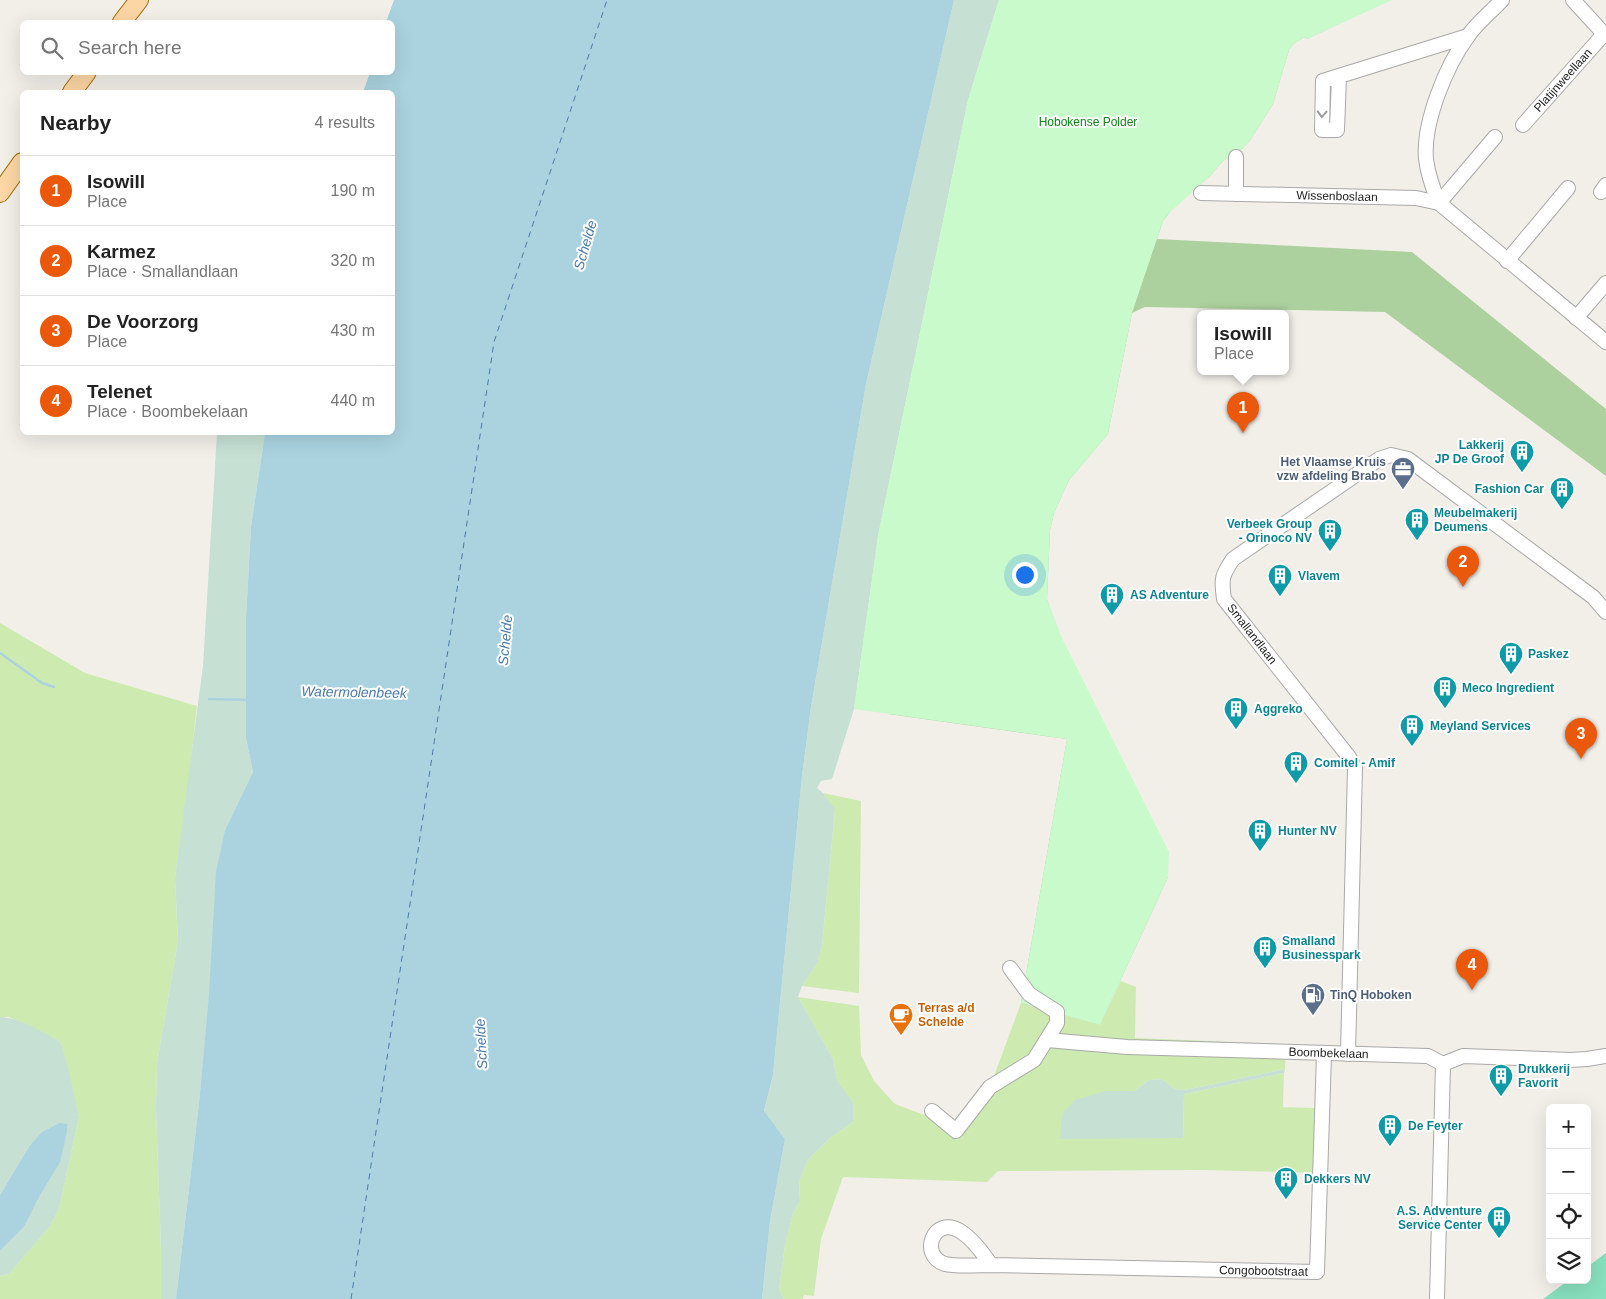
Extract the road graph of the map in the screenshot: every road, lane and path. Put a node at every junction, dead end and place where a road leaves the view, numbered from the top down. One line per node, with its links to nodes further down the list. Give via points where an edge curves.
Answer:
1 (139, 0): 4 (main road)
2 (1502, 0): 6 (street)
3 (1575, 1): 5 (street)
4 (124, 20)
5 (1605, 35): 12 (street, Platijnweellaan)
6 (1468, 36): 7 (street); 8 (street)
7 (1433, 48): 8 (street, via 1445,58); 10 (street)
8 (1449, 68): 20 (street, via 1434,106 1426,144 1427,168)
9 (85, 75): 11 (main road)
10 (1339, 76)
11 (74, 90)
12 (1523, 125)
13 (1495, 137): 20 (street)
14 (1236, 157): 19 (street)
15 (20, 165): 17 (main road)
16 (1568, 188): 21 (street)
17 (0, 193)
18 (1200, 193): 19 (street, Wissenboslaan)
19 (1236, 194): 20 (street, Wissenboslaan, via 1416,198)
20 (1439, 203): 21 (street)
21 (1507, 260): 23 (street)
22 (1606, 282): 23 (street)
23 (1576, 318): 24 (street)
24 (1606, 342)
25 (1606, 612): 29 (street, Smallandlaan, via 1592,598 1408,459 1392,455 1379,459 1233,559 1223,573 1224,598 1355,768)
26 (1010, 968): 27 (street, via 1029,994 1057,1012 1057,1023)
27 (1047, 1040): 28 (street, Boombekelaan, via 1127,1047); 32 (street, via 1034,1060 990,1087 956,1131)
28 (1324, 1054): 29 (street, Boombekelaan); 33 (street, Congobootstraat, via 1317,1272)
29 (1348, 1054): 31 (street, Boombekelaan, via 1428,1056)
30 (1606, 1056): 31 (street, via 1570,1060 1463,1056)
31 (1443, 1064): 34 (street)
32 (932, 1111)
33 (991, 1265)
34 (1437, 1299)

